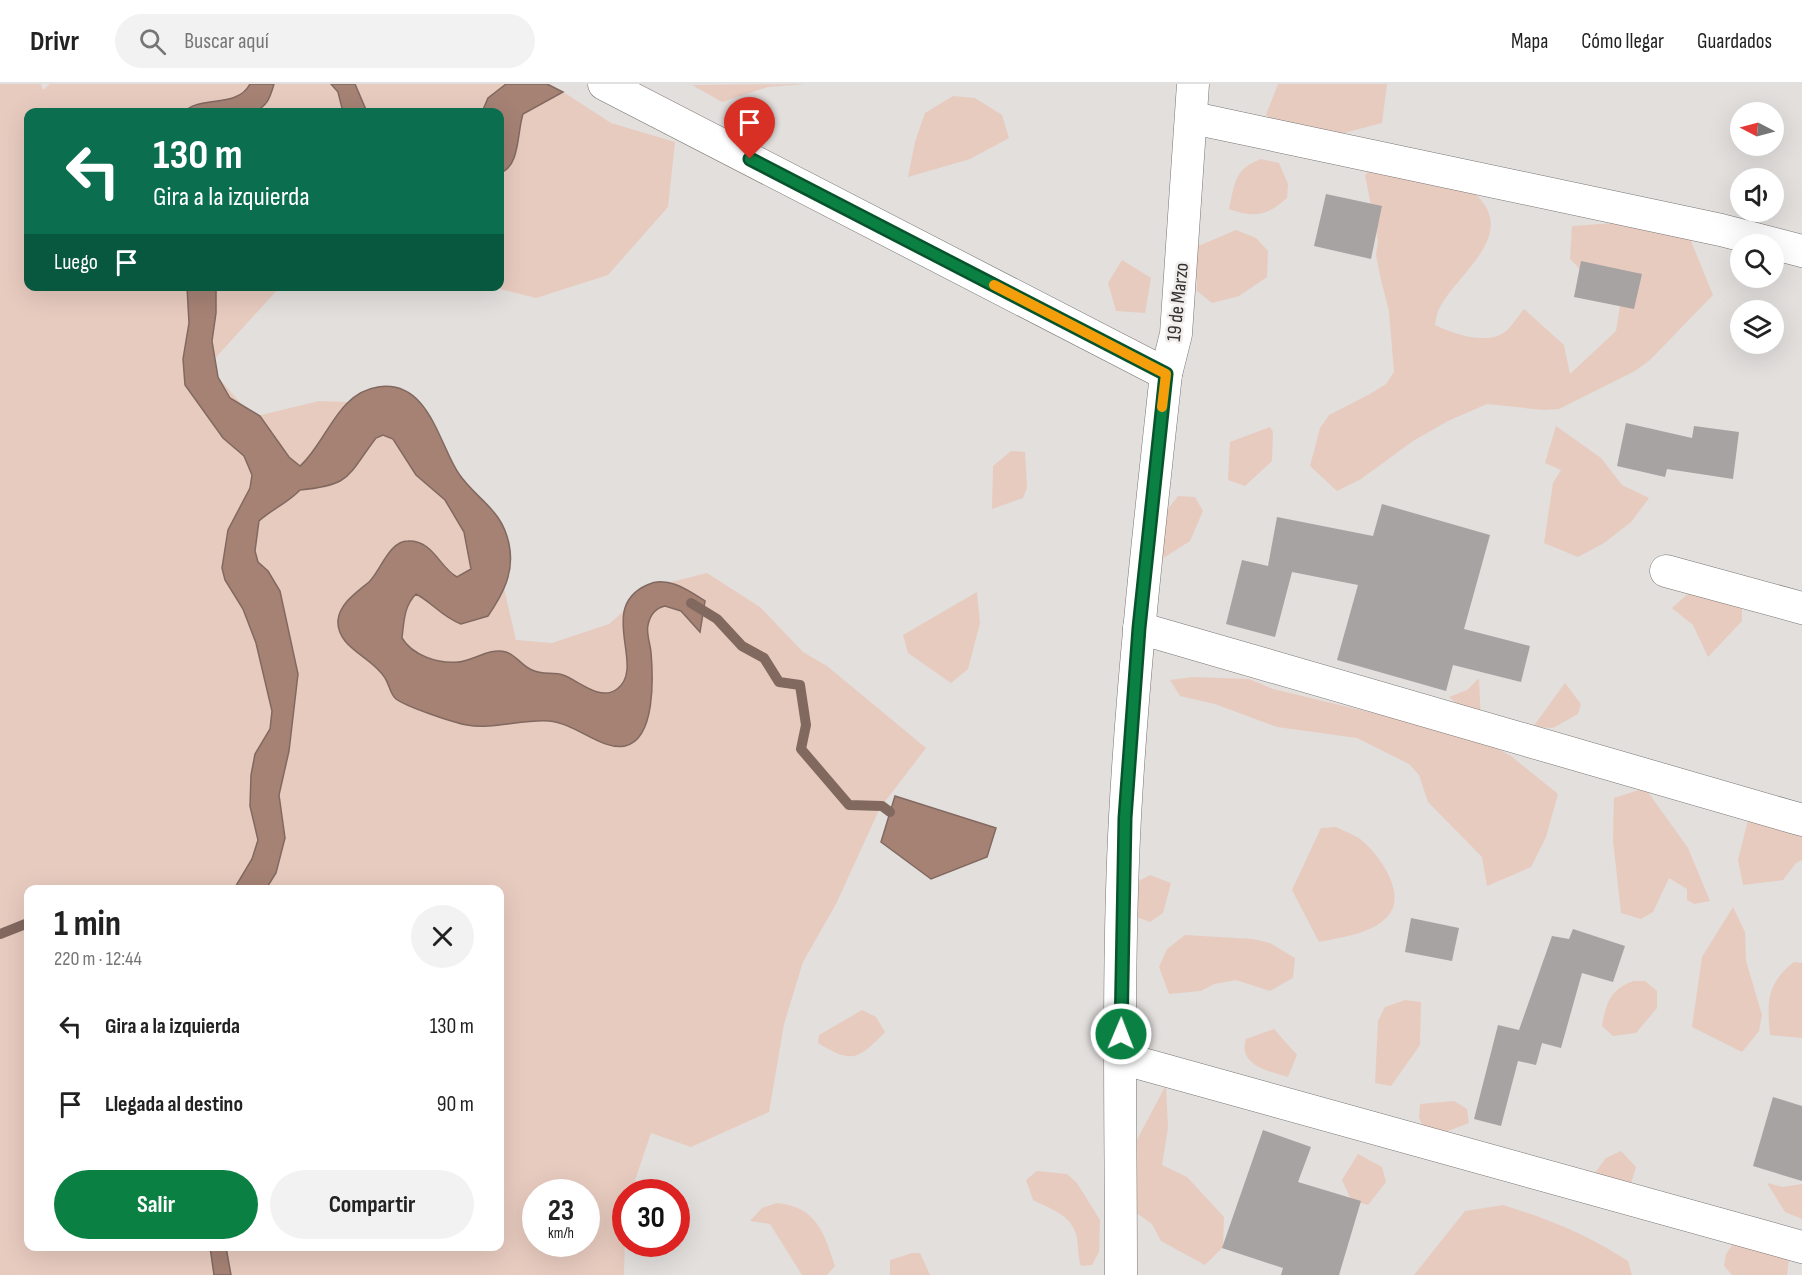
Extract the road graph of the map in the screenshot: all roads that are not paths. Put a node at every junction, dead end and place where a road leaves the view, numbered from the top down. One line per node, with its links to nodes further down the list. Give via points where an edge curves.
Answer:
1 (604, 84): 5 (street)
2 (1193, 84): 3 (street, 19 de Marzo)
3 (1193, 118): 4 (street, via 1721,230); 5 (street, 19 de Marzo, via 1176,334)
4 (1802, 251)
5 (1166, 374): 8 (street, 19 de Marzo)
6 (1666, 571): 7 (street)
7 (1802, 609)
8 (1139, 628): 9 (street); 10 (street, 19 de Marzo, via 1125,818)
9 (1802, 820)
10 (1120, 1058): 11 (street); 12 (street, 19 de Marzo)
11 (1802, 1247)
12 (1121, 1275)

